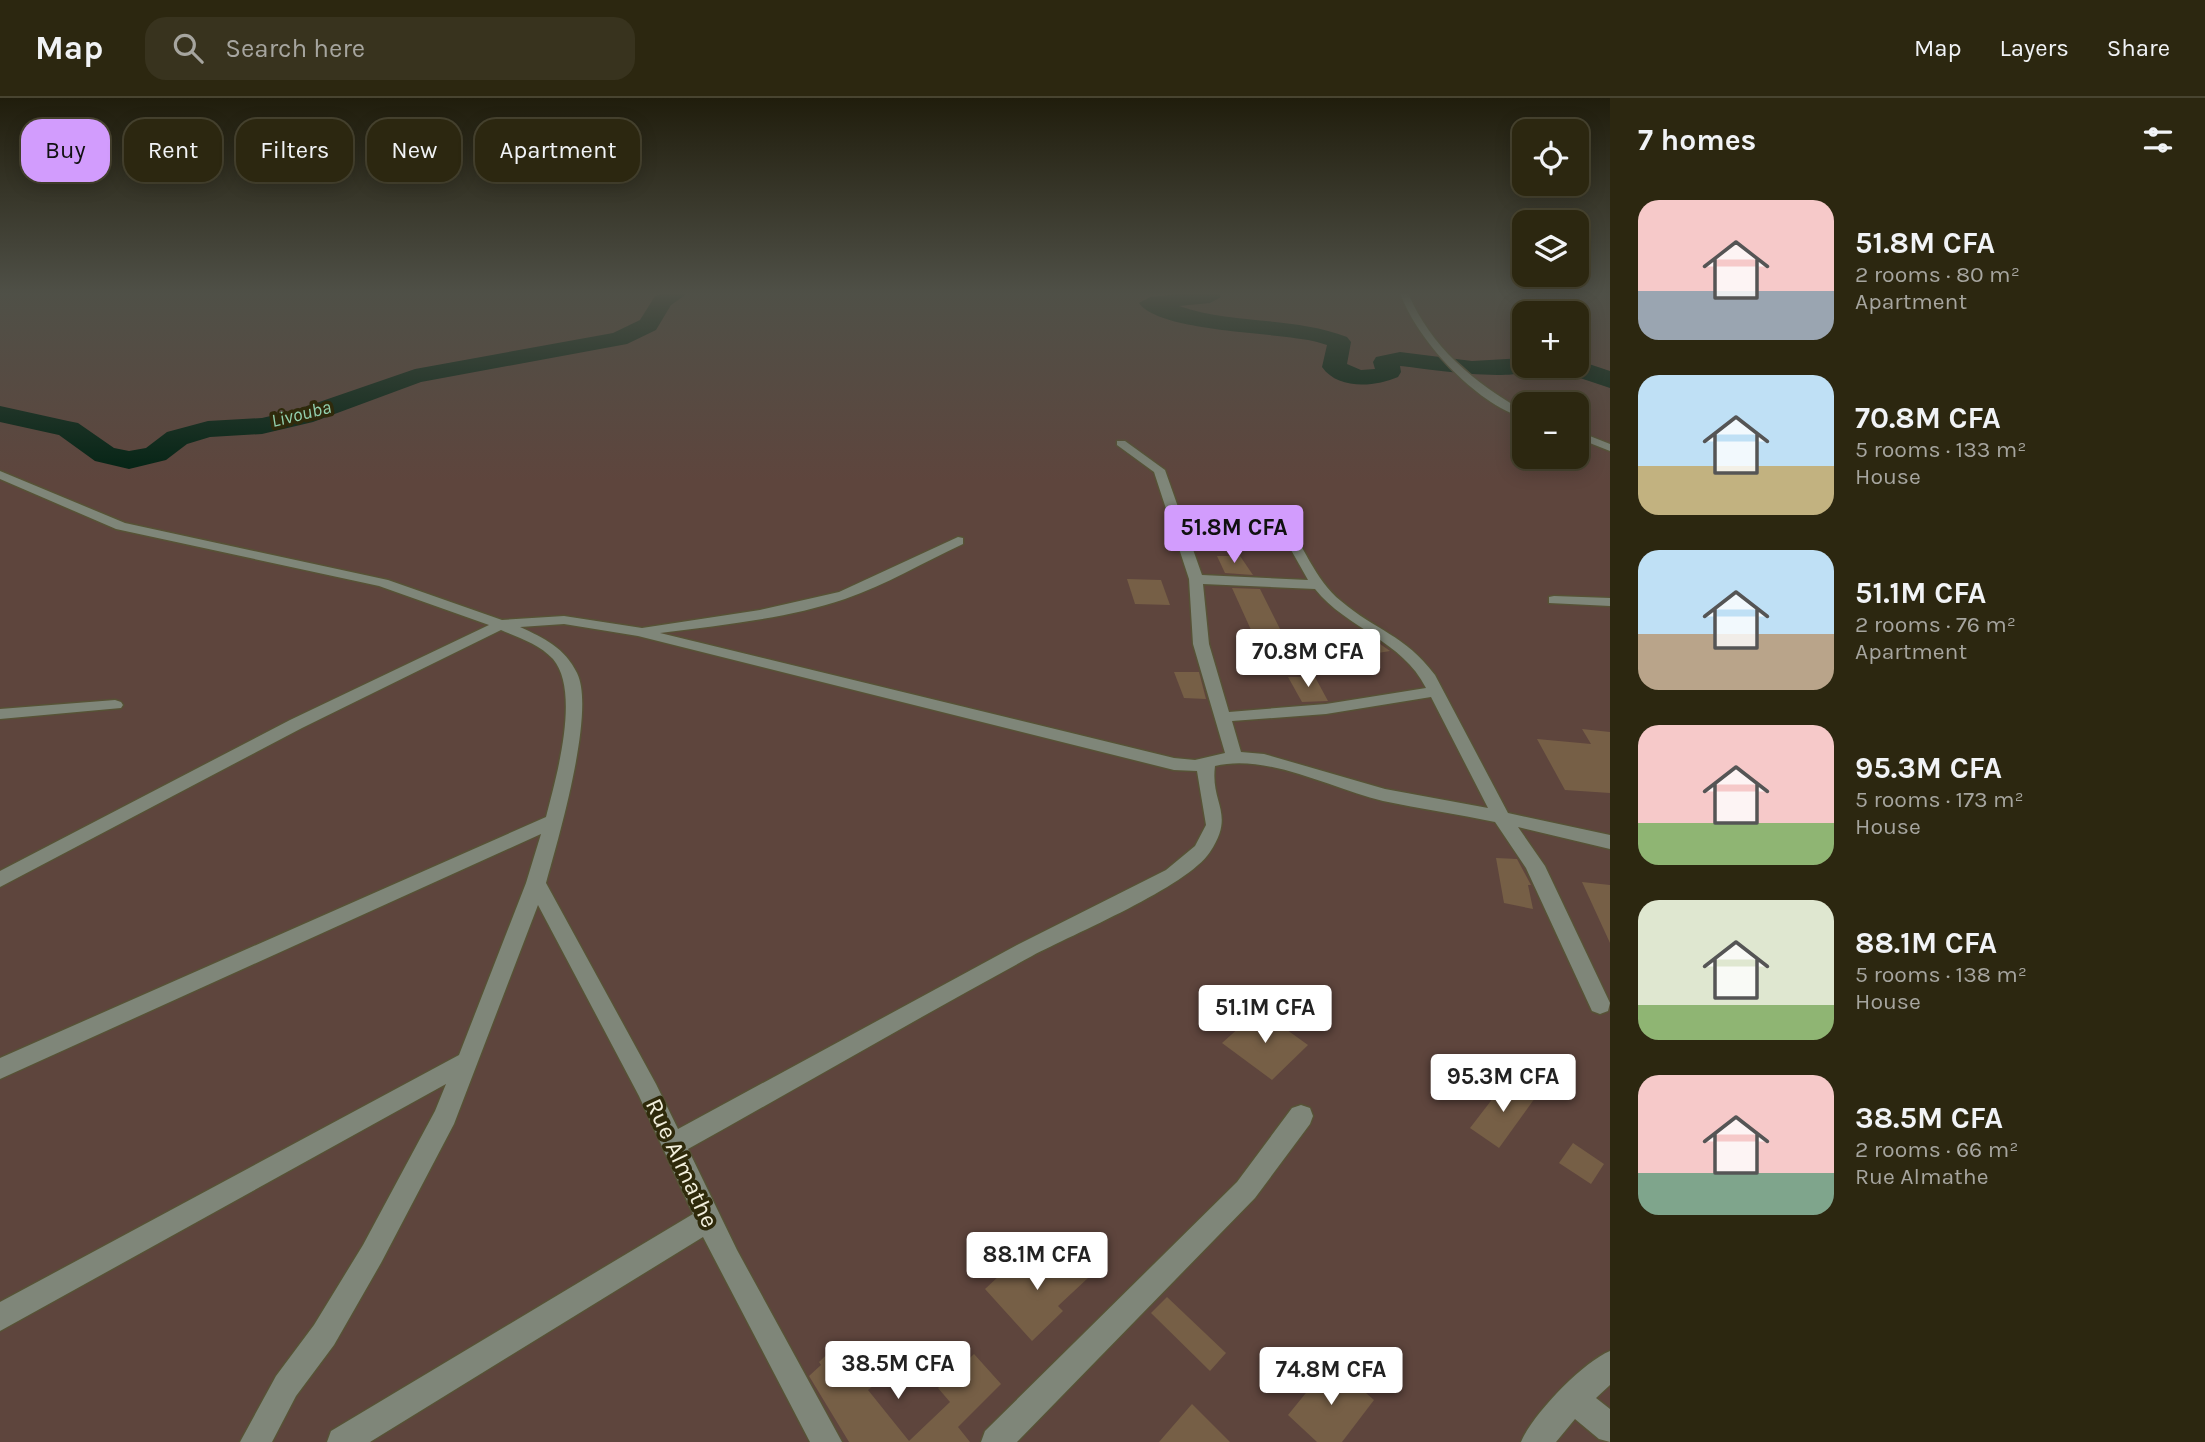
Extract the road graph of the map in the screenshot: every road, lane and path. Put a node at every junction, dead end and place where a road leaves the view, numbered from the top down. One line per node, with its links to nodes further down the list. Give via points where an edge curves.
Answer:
1 (1443, 356): 2 (street)
2 (1512, 406)
3 (1589, 440): 5 (street)
4 (1121, 443): 9 (street, via 1159,470)
5 (1610, 448)
6 (0, 475): 13 (street, via 121,526 383,583)
7 (1279, 518): 10 (street)
8 (958, 541): 14 (street, via 828,599)
9 (1196, 579): 10 (street); 18 (street, via 1201,644)
10 (1320, 585): 15 (street, via 1346,613 1414,658)
11 (1554, 600): 12 (street)
12 (1610, 602)
13 (502, 624): 14 (street, via 564,620); 22 (street, via 543,643 559,657 575,692 566,774); 24 (street, via 296,724)
14 (638, 632): 20 (street, via 1130,755 1186,766)
15 (1437, 691): 18 (street, via 1326,709); 21 (street)
16 (115, 705): 17 (street)
17 (0, 714)
18 (1224, 717): 19 (street)
19 (1234, 756): 20 (street); 21 (street)
20 (1207, 762): 30 (street, via 1205,778 1215,825 1202,850 1173,875 1013,957)
21 (1502, 818): 23 (street); 26 (street, via 1535,866)
22 (553, 821): 25 (street); 28 (street)
23 (1610, 842)
24 (0, 880)
25 (537, 883): 27 (street); 30 (street, Rue Almathe)
26 (1600, 1005)
27 (468, 1061): 32 (street); 36 (street, via 445,1116 372,1254)
28 (0, 1069)
29 (1301, 1116): 39 (street, via 1246,1190)
30 (674, 1144): 31 (street, Rue Almathe)
31 (708, 1219): 37 (street); 38 (street, Rue Almathe)
32 (0, 1317)
33 (1610, 1365): 34 (street)
34 (1573, 1399): 35 (street); 40 (street)
35 (1610, 1428)
36 (255, 1442)
37 (342, 1442)
38 (827, 1442)
39 (996, 1442)
40 (1536, 1442)

